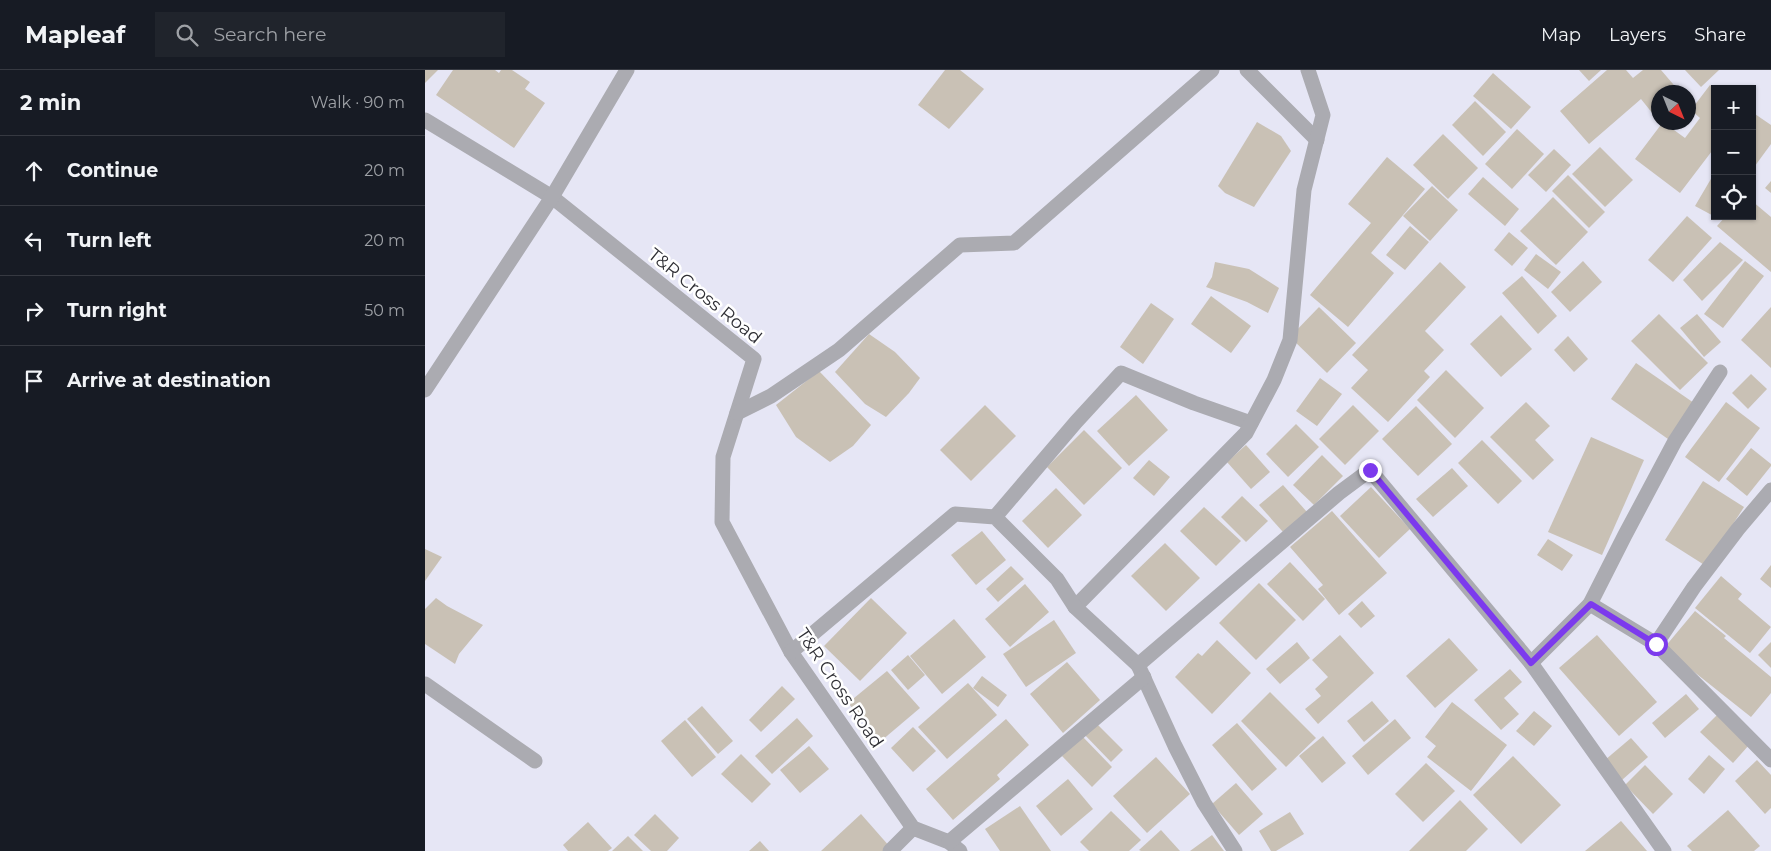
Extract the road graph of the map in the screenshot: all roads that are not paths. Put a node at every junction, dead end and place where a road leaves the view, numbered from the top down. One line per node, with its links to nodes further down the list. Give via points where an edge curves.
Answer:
1 (627, 70): 7 (street)
2 (1212, 70): 10 (street, via 1014,243 960,245 839,350 771,396)
3 (1247, 70): 6 (street)
4 (1308, 70): 6 (street, via 1323,116)
5 (425, 120): 7 (street, T&R Cross Road)
6 (1317, 140): 11 (street, via 1304,190 1290,340 1274,380)
7 (552, 197): 9 (street); 10 (street, T&R Cross Road, via 754,359)
8 (1720, 372): 14 (street, via 1675,441)
9 (425, 390)
10 (737, 413): 17 (street, T&R Cross Road, via 723,457 722,522)
11 (1251, 423): 13 (street, via 1121,373); 15 (street, via 1246,433)
12 (1771, 490): 16 (street, via 1694,586)
13 (995, 518): 15 (street, via 1057,578); 17 (street, via 955,514)
14 (1591, 604): 16 (street); 18 (street)
15 (1075, 607): 19 (street)
16 (1656, 644): 21 (street)
17 (791, 652): 23 (street, T&R Cross Road)
18 (1531, 663): 19 (street, via 1370,470 1339,493); 27 (street)
19 (1141, 671): 24 (street); 26 (street, via 1200,795)
20 (425, 684): 22 (street)
21 (1771, 760)
22 (535, 761)
23 (913, 828): 24 (street); 25 (street)
24 (955, 846)
25 (890, 851)
26 (1235, 851)
27 (1664, 851)

